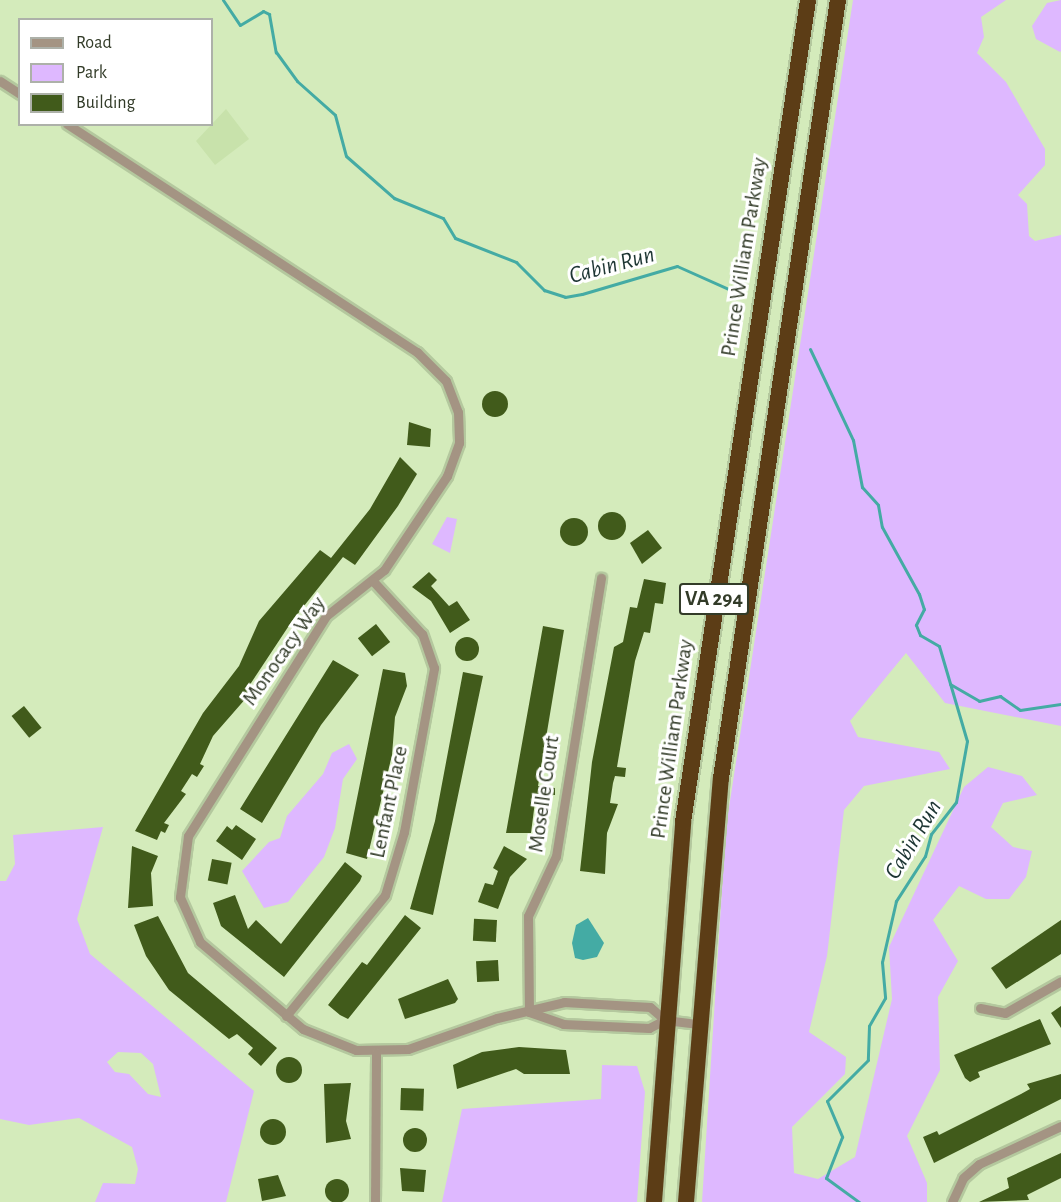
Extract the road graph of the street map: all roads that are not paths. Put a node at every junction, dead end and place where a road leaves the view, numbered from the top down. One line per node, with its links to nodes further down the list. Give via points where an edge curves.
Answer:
1 (808, 0): 12 (highway, Prince William Parkway / VA 294, via 703,673)
2 (838, 0): 13 (highway, VA 294, via 721,778)
3 (0, 81): 4 (street)
4 (18, 93)
5 (70, 126): 7 (street, Monocacy Way, via 417,352 446,381 458,412 454,463)
6 (602, 578): 10 (street, Moselle Court, via 556,856 528,916)
7 (374, 581): 11 (street, Lenfant Place, via 422,634 434,668 404,832 385,895); 11 (street, Monocacy Way, via 326,616 197,818 181,859 180,897 200,942)
8 (1061, 981): 9 (street, via 1005,1013)
9 (980, 1008)
10 (529, 1012): 12 (street, Monocacy Way, via 586,1025 649,1028); 12 (street, Monocacy Way, via 564,1002 650,1007); 14 (street, Monocacy Way, via 497,1018 423,1046)
11 (285, 1016): 14 (street, Monocacy Way, via 320,1039)
12 (665, 1020): 13 (street, Monocacy Way); 17 (highway, Prince William Parkway / VA 294)
13 (697, 1024): 18 (highway, VA 294)
14 (376, 1052): 16 (street)
15 (1061, 1126): 19 (street, via 980,1164 963,1178)
16 (375, 1202)
17 (654, 1202)
18 (686, 1202)
19 (952, 1202)

